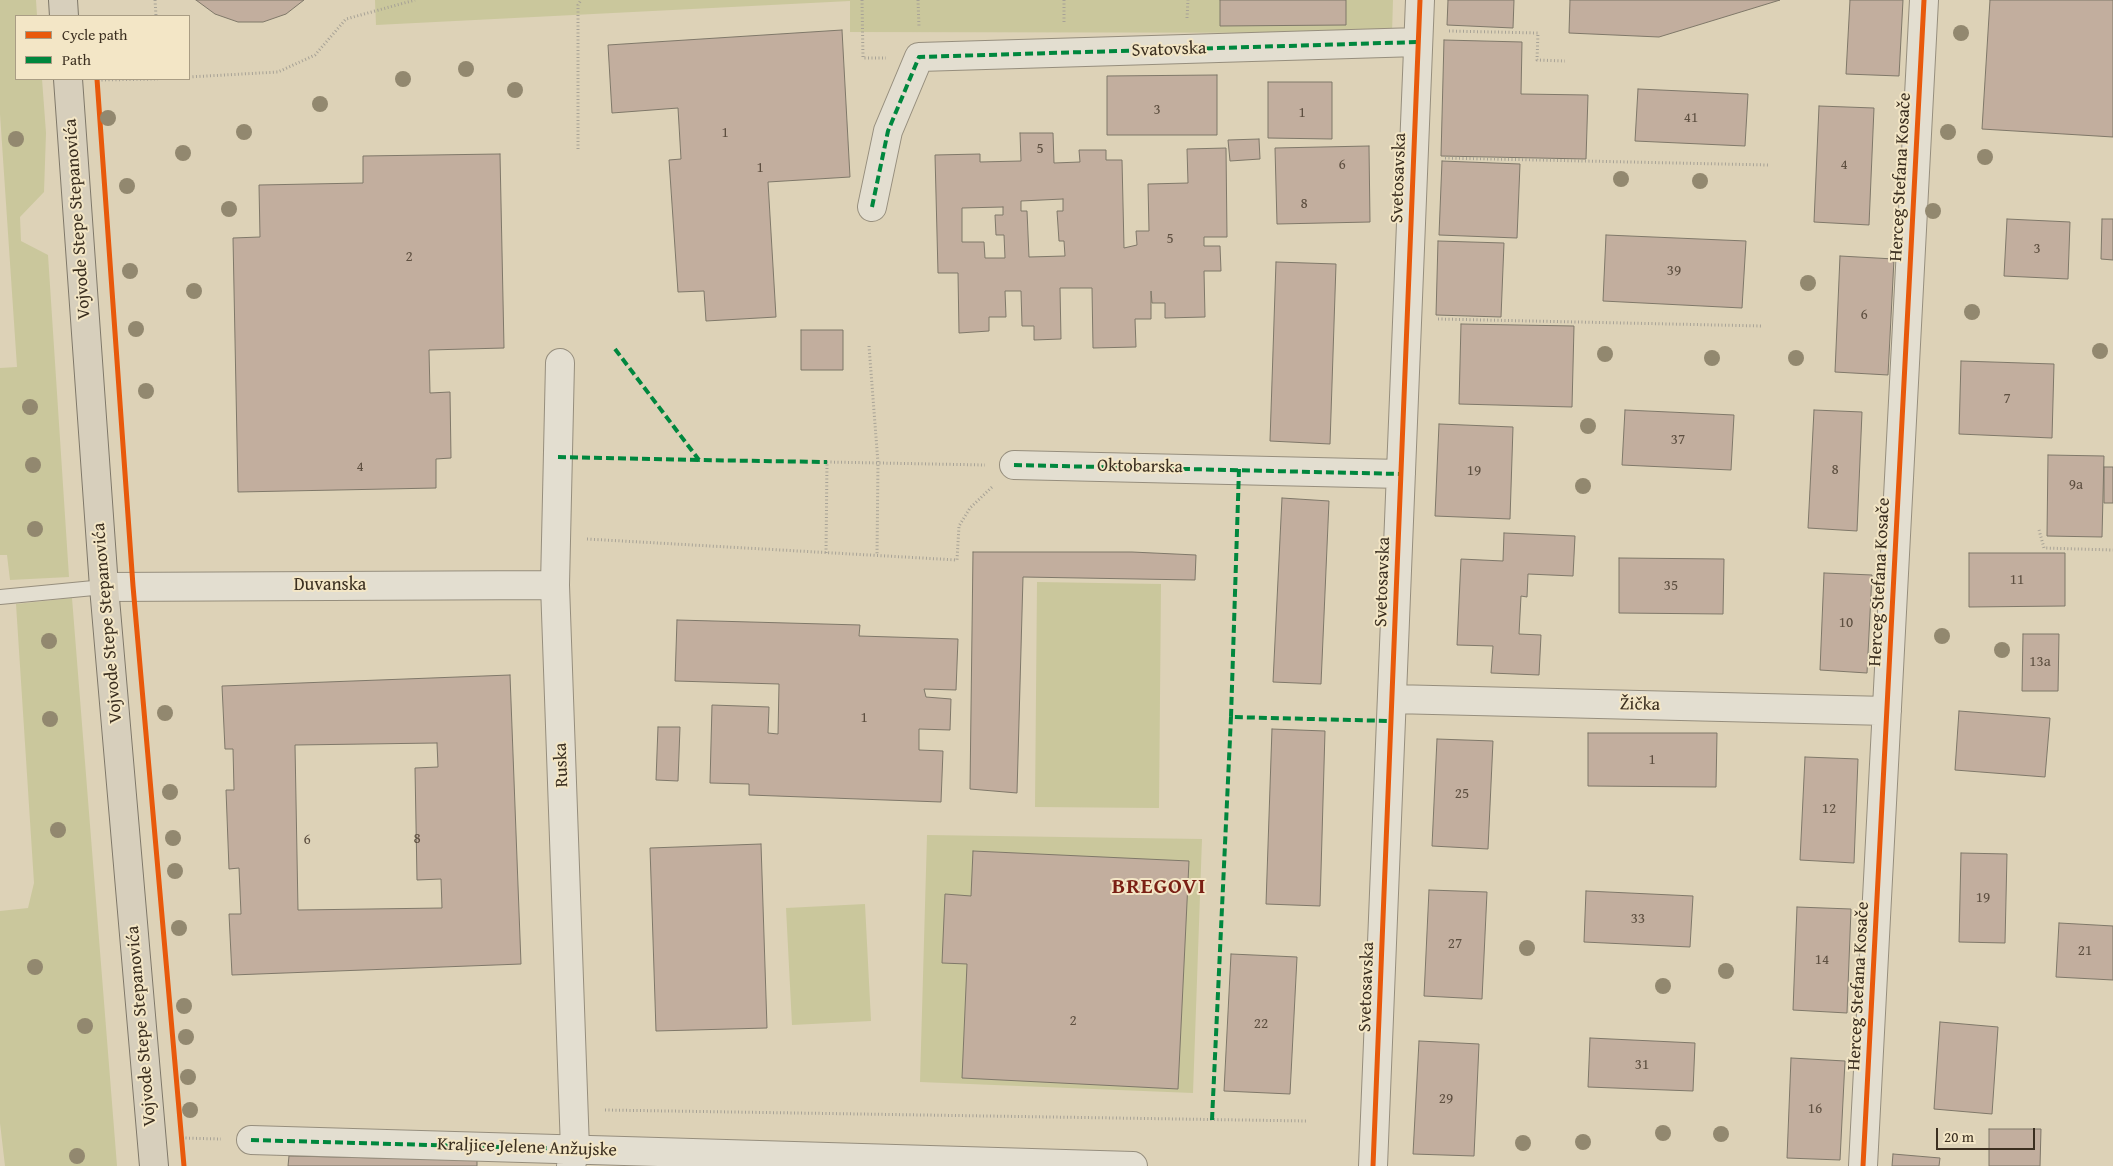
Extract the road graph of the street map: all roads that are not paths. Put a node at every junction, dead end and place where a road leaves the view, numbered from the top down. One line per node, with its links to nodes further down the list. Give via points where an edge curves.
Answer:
1 (63, 0): 4 (main road)
2 (1420, 0): 5 (street, Svetosavska)
3 (1924, 0): 15 (street, Herceg Stefana Kosače)
4 (64, 15)
5 (1418, 42): 7 (street, Svatovska, via 920,57 888,131); 10 (street, Svetosavska)
6 (68, 80): 12 (main road, Vojvode Stepe Stepanovića)
7 (872, 207)
8 (560, 363): 11 (street, Ruska)
9 (1014, 465): 10 (street, Oktobarska)
10 (1401, 474): 14 (street, Svetosavska)
11 (555, 585): 12 (street, Duvanska); 17 (street, Ruska)
12 (104, 587): 13 (lane); 18 (main road, Vojvode Stepe Stepanovića)
13 (0, 597)
14 (1392, 699): 15 (street, Žička); 20 (street, Svetosavska)
15 (1887, 711): 21 (street, Herceg Stefana Kosače)
16 (251, 1140): 17 (street, Kraljice Jelene Anžujske)
17 (573, 1158): 19 (street, Kraljice Jelene Anžujske)
18 (154, 1166)
19 (1133, 1166)
20 (1373, 1166)
21 (1864, 1166)

